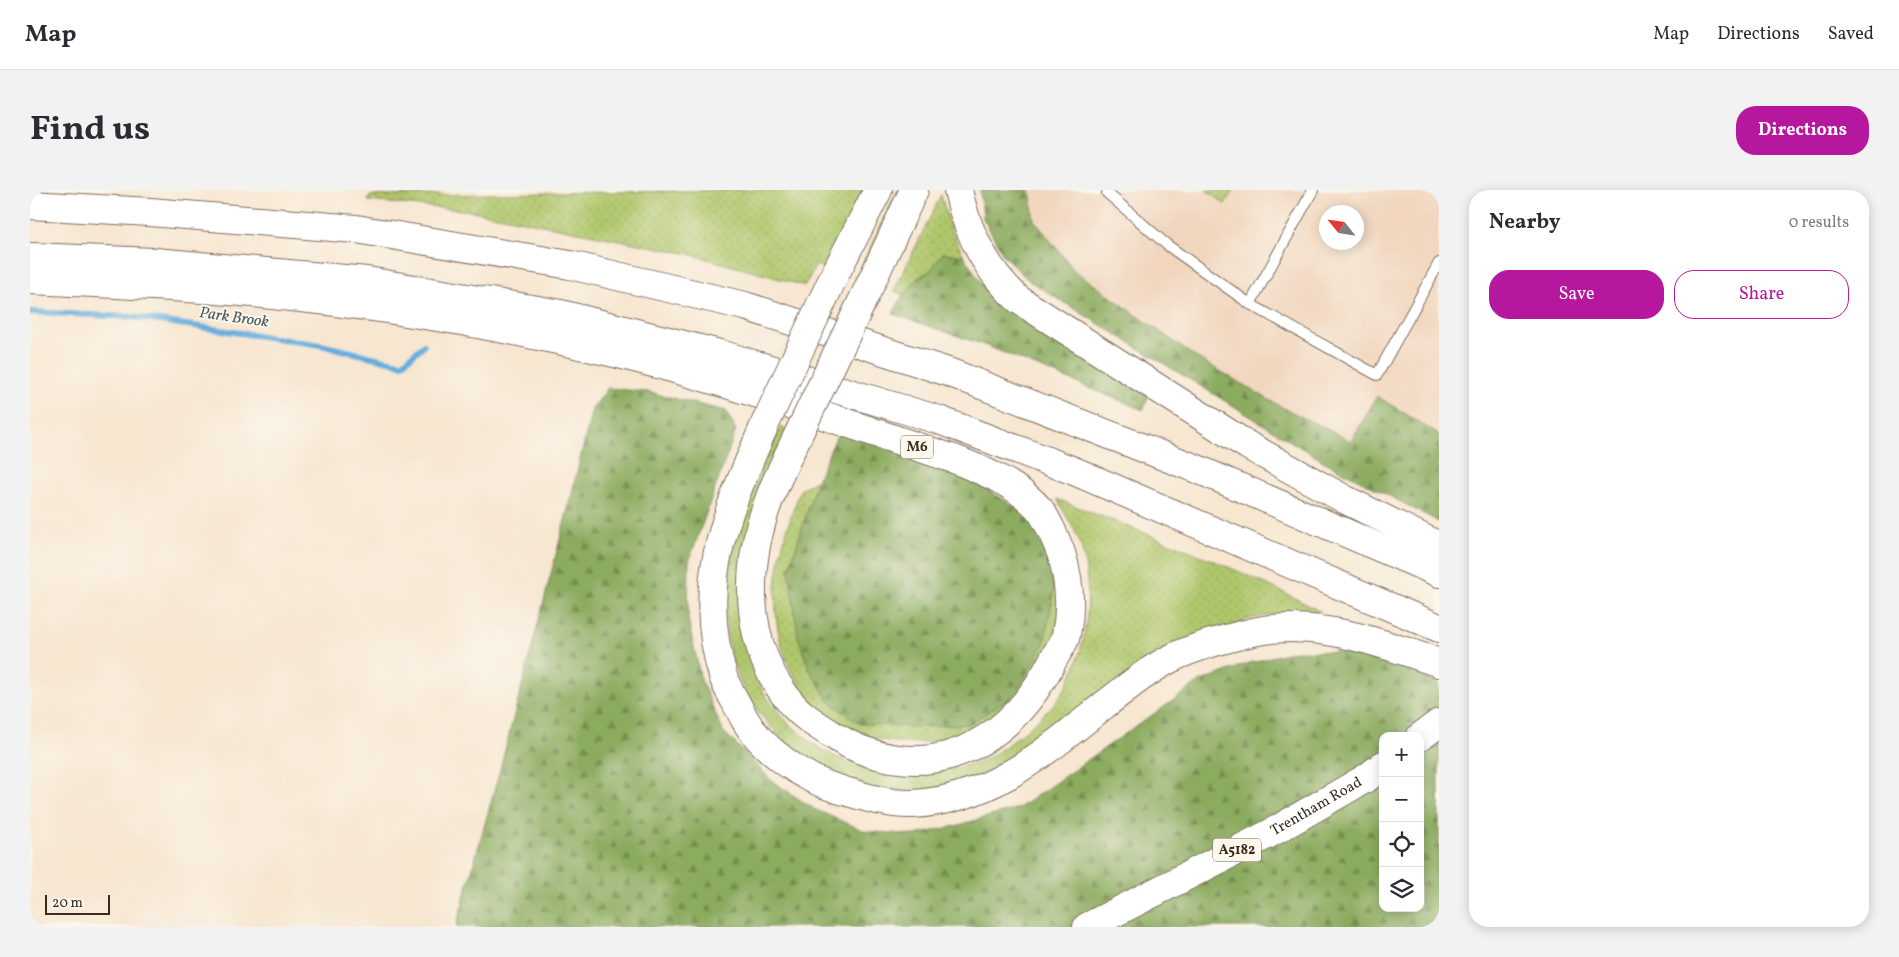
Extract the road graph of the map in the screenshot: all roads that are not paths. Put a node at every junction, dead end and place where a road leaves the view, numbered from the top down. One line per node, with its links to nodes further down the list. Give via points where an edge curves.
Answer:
1 (878, 190): 14 (highway, bridge, via 766,422 736,492 718,546 711,591 713,636 725,682 749,727 782,759 823,785 866,798 910,804 960,798 1004,780 1130,685 1170,659 1214,642 1258,631 1302,627 1385,644)
2 (914, 190): 9 (highway, M6, bridge, via 869,287 799,433 771,493 752,563 751,600 754,626 763,656 791,703 844,742 872,754 923,761 951,755 978,744 1005,725 1028,703 1065,637 1069,578 1057,542 1040,511 992,475 954,459 706,378 520,332 448,318 263,294)
3 (958, 190): 11 (highway, via 963,215 975,243 1004,287 1019,300 1247,445 1346,500)
4 (1108, 190): 10 (lane, via 1167,245)
5 (1313, 190): 10 (lane)
6 (30, 206): 12 (highway, via 356,229 570,265 746,306 951,372 1202,472)
7 (30, 257): 13 (highway, M6, via 155,262 367,281 561,314 720,354 939,420 1174,513)
8 (1439, 263): 10 (lane, via 1377,376)
9 (30, 280)
10 (1250, 304)
11 (1439, 546)
12 (1439, 573)
13 (1439, 628)
14 (1439, 663)
15 (1439, 723): 16 (highway)
16 (1424, 734)
17 (1379, 768): 18 (highway, Trentham Road / A5182, via 1269,834)
18 (1087, 927)

